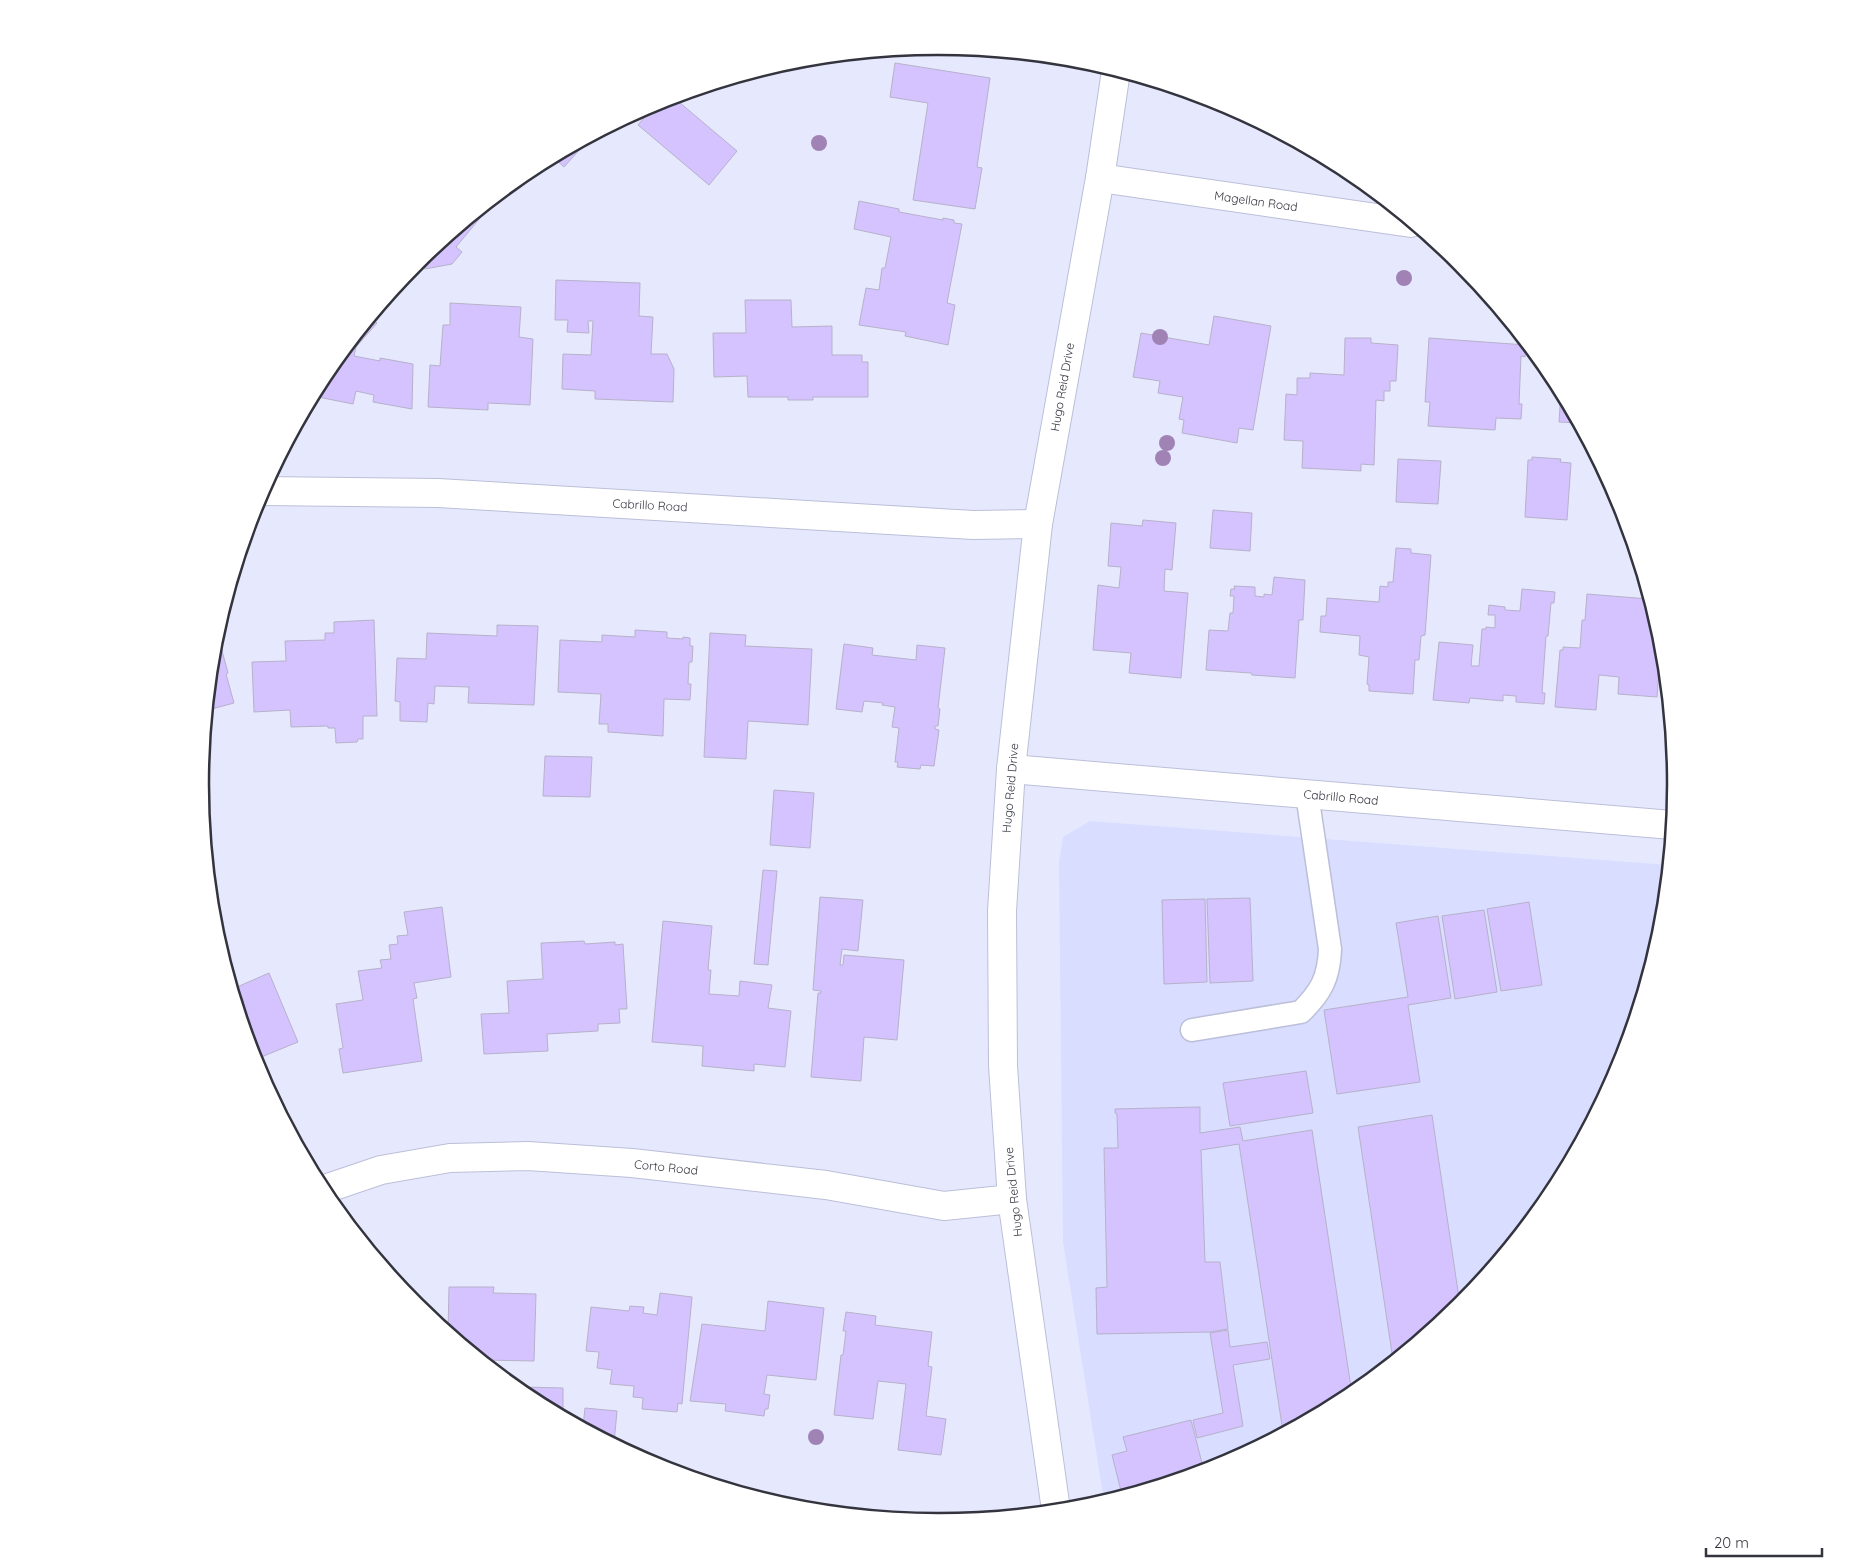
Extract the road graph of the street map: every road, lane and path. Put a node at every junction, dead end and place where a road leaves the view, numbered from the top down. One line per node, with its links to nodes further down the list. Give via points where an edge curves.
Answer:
1 (1115, 77): 2 (street, Hugo Reid Drive)
2 (1100, 178): 3 (street, Magellan Road); 5 (street, Hugo Reid Drive)
3 (1401, 222)
4 (270, 491): 5 (street, Cabrillo Road, via 438,493 973,525)
5 (1038, 524): 6 (street, Hugo Reid Drive)
6 (1011, 769): 7 (street, Cabrillo Road); 11 (street, Hugo Reid Drive, via 1002,921 1003,1066)
7 (1307, 794): 8 (street, Cabrillo Road); 9 (lane, via 1330,949 1326,978 1313,1000 1301,1012)
8 (1665, 824)
9 (1192, 1030)
10 (331, 1187): 11 (street, Corto Road, via 381,1170 450,1158 528,1156 632,1163 826,1185 944,1206)
11 (1012, 1199): 12 (street, Hugo Reid Drive)
12 (1055, 1503)

